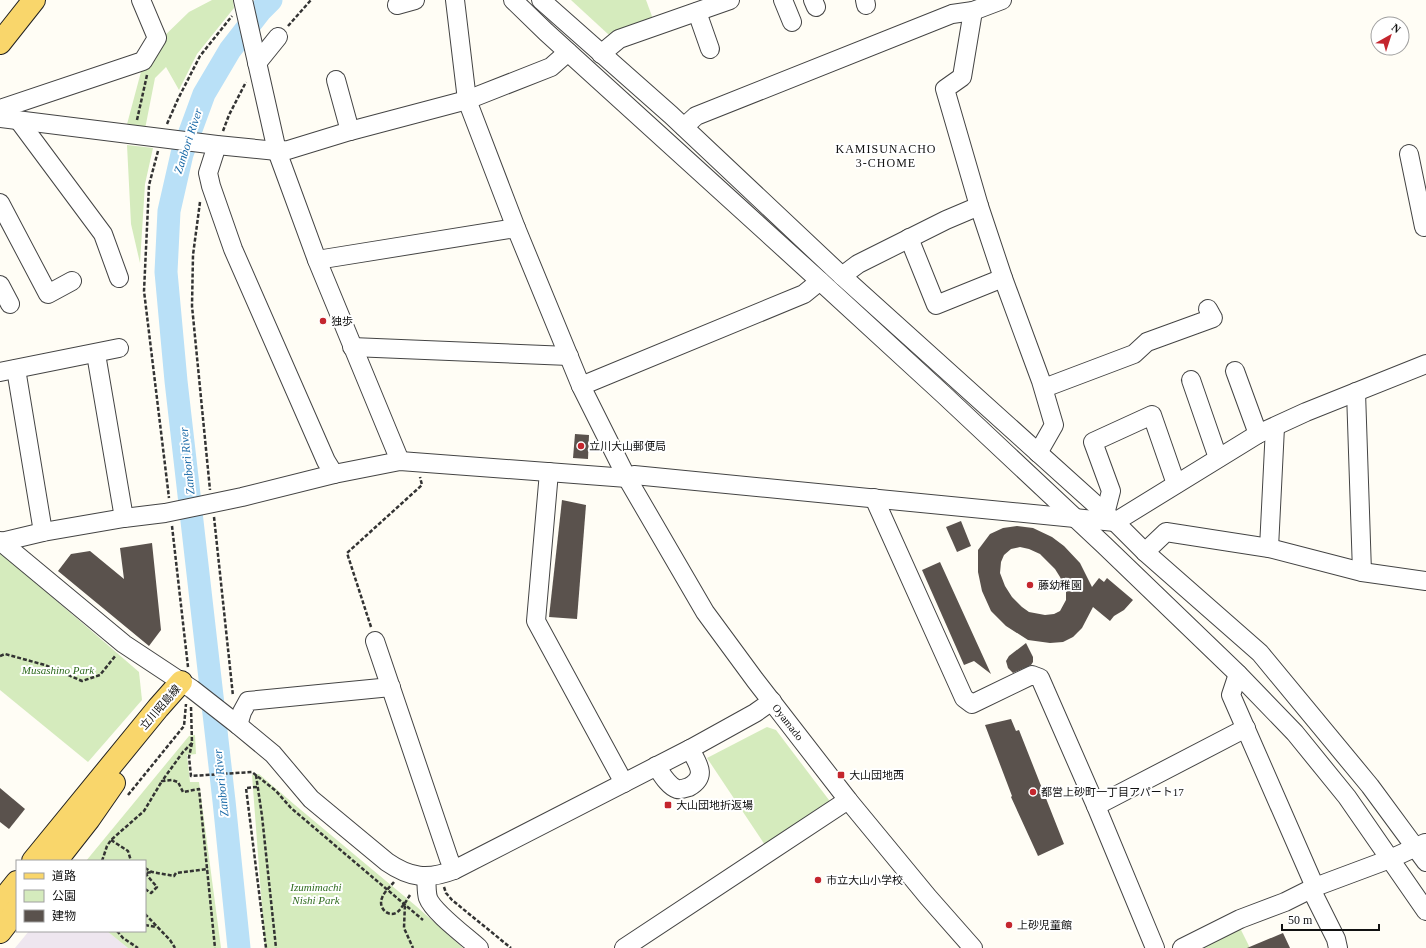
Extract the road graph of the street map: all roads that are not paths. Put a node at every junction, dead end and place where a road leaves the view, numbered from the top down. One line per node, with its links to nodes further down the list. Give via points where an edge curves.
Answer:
1 (34, 0): 18 (main road)
2 (141, 0): 25 (street, via 157,38 143,61)
3 (415, 0): 10 (street)
4 (455, 0): 24 (street, Oyamado)
5 (512, 0): 16 (street)
6 (541, 0): 14 (street)
7 (730, 0): 12 (street)
8 (783, 0): 15 (street)
9 (1002, 0): 13 (street)
10 (396, 5)
11 (241, 7): 22 (street)
12 (700, 7): 19 (street); 21 (street, via 619,39)
13 (974, 11): 28 (street, via 952,14 930,22 696,116); 35 (street, via 962,77 945,89)
14 (558, 15): 16 (street, via 549,16 545,24); 21 (street)
15 (792, 22)
16 (546, 32): 20 (street)
17 (278, 37): 22 (street)
18 (0, 42)
19 (710, 49)
20 (568, 52): 24 (street, via 551,67); 29 (street)
21 (601, 54): 28 (street)
22 (257, 60): 32 (street)
23 (336, 80): 30 (street)
24 (467, 100): 30 (street); 37 (street, Oyamado)
25 (0, 108)
26 (0, 118): 27 (street)
27 (19, 121): 31 (street); 41 (street, via 103,234)
28 (677, 121): 29 (street, via 660,127); 40 (street)
29 (647, 124): 43 (street)
30 (350, 131): 32 (street)
31 (214, 144): 32 (street); 65 (street, via 208,173 233,249)
32 (277, 151): 39 (street)
33 (1409, 154): 36 (street, via 1424,227)
34 (0, 203): 44 (street, via 48,294)
35 (979, 206): 38 (street); 42 (street)
36 (1426, 226)
37 (516, 228): 39 (street); 51 (street, Oyamado)
38 (909, 238): 40 (street, via 858,264); 42 (street, via 936,305)
39 (317, 260): 48 (street)
40 (842, 276): 61 (street)
41 (119, 278)
42 (1003, 278): 57 (street)
43 (820, 280): 56 (street, via 804,294); 70 (street)
44 (72, 281)
45 (0, 285): 46 (street)
46 (10, 304)
47 (1208, 309): 57 (street, via 1213,318 1147,342 1134,354)
48 (352, 347): 51 (street); 63 (street)
49 (119, 348): 50 (street)
50 (96, 354): 53 (street); 69 (street)
51 (569, 356): 56 (street, Oyamado)
52 (1426, 364): 58 (street)
53 (8, 371): 72 (street)
54 (1235, 371): 60 (street)
55 (1190, 380): 62 (street)
56 (581, 386): 66 (street, Oyamado)
57 (1044, 388): 61 (street, via 1054,424)
58 (1356, 392): 59 (street); 76 (street)
59 (1274, 427): 60 (street); 74 (street)
60 (1258, 434): 62 (street)
61 (1038, 453): 71 (street)
62 (1218, 458): 67 (street)
63 (400, 461): 64 (street); 65 (street)
64 (548, 472): 66 (street); 87 (street, via 536,621)
65 (334, 474): 69 (street, via 172,513)
66 (627, 478): 68 (street, via 634,475); 82 (street, Oyamado, via 705,612)
67 (1176, 484): 71 (street); 71 (street, via 1152,415 1093,442 1111,492)
68 (874, 498): 70 (street); 89 (street, via 964,698 972,704 1032,675 1040,678)
69 (124, 518): 72 (street)
70 (1074, 518): 71 (street); 79 (street)
71 (1110, 518): 75 (street)
72 (43, 532): 73 (street)
73 (1, 541): 80 (street, via 124,644)
74 (1269, 548): 75 (street, via 1166,532); 76 (street)
75 (1145, 552): 90 (street, via 1260,654)
76 (1362, 572): 77 (street)
77 (1426, 581)
78 (375, 641): 81 (street)
79 (1238, 674): 84 (street, via 1231,695); 91 (street, via 1295,733 1347,798)
80 (188, 686): 83 (street); 92 (main road, 立川昭島線, via 148,721); 93 (main road, 立川昭島線, via 163,712)
81 (391, 687): 83 (street, via 248,701); 95 (street)
82 (772, 701): 85 (street); 88 (street, Oyamado)
83 (235, 723): 96 (street, via 273,754 311,799 387,862 398,870)
84 (1246, 728): 89 (street); 98 (street)
85 (690, 749): 86 (street); 86 (street, via 701,775 696,783 686,789 677,789 670,784)
86 (656, 766): 87 (street)
87 (624, 783): 95 (street)
88 (848, 800): 103 (street, Oyamado); 105 (street)
89 (1096, 806): 106 (street)
90 (1421, 844): 91 (street); 94 (street)
91 (1390, 859): 98 (street); 101 (street)
92 (34, 860)
93 (57, 860)
94 (1426, 862)
95 (454, 870): 96 (street)
96 (426, 877): 104 (street, via 427,893 434,908)
97 (16, 883): 99 (main road)
98 (1313, 888): 107 (street, via 1240,919); 108 (street)
99 (0, 903)
100 (16, 911): 102 (main road)
101 (1426, 911)
102 (0, 932)
103 (966, 945)
104 (479, 948)
105 (624, 948)
106 (1155, 948)
107 (1182, 948)
108 (1338, 948)

